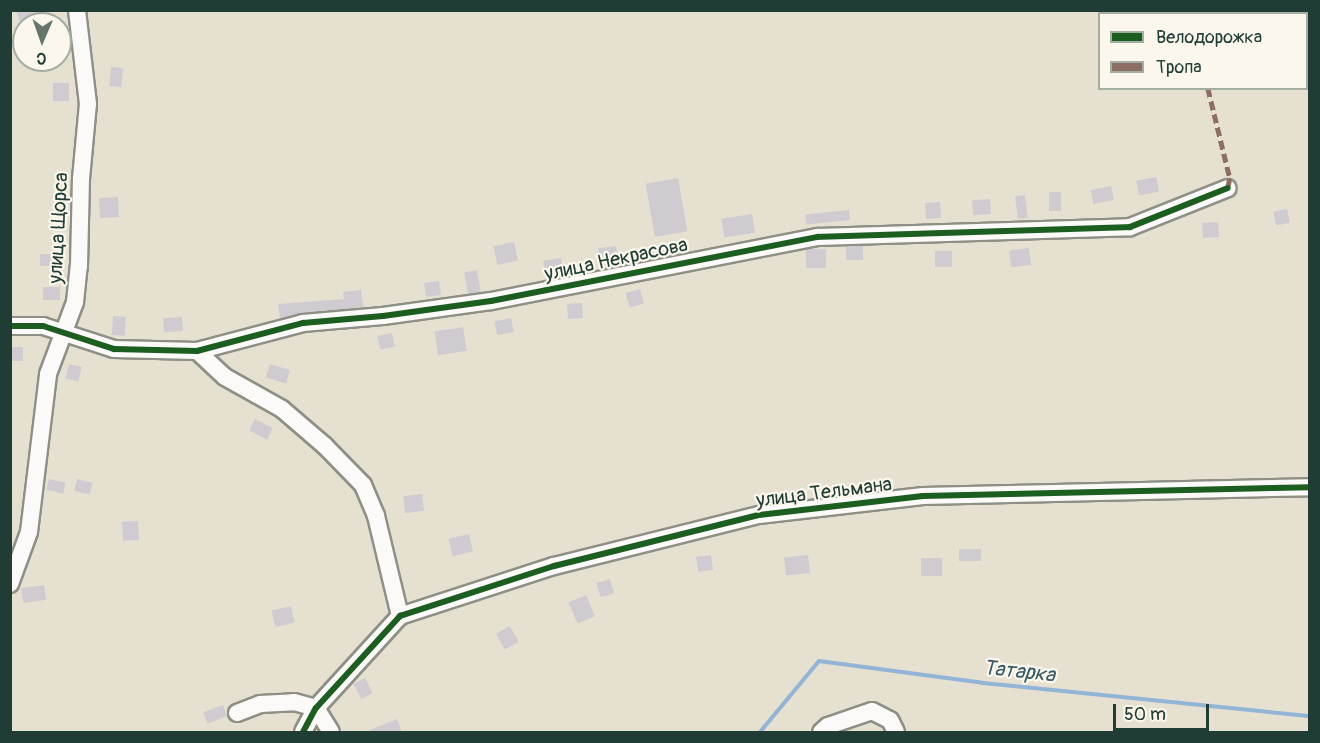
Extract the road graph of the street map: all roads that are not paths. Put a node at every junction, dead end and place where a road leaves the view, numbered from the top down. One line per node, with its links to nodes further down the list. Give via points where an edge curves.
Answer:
1 (76, 10): 4 (street, улица Щорса, via 88,104 81,179 80,266 75,302)
2 (1228, 188): 5 (street, улица Некрасова, via 1130,227 818,237 491,301 303,323)
3 (10, 326): 4 (street, улица Некрасова, via 43,326)
4 (64, 335): 5 (street, улица Некрасова, via 114,349); 7 (street, улица Щорса, via 48,374 29,532)
5 (197, 351): 8 (street, via 225,377 282,409 363,485 376,516)
6 (1310, 487): 8 (street, улица Тельмана, via 923,496 759,515 554,566)
7 (10, 584)
8 (400, 616): 9 (street, улица Тельмана)
9 (316, 708): 10 (street, via 294,702 260,704); 11 (street, улица Тельмана); 12 (street)
10 (237, 713)
11 (303, 732)
12 (331, 732)
13 (821, 732): 14 (street, via 872,711 890,720)
14 (896, 732)

